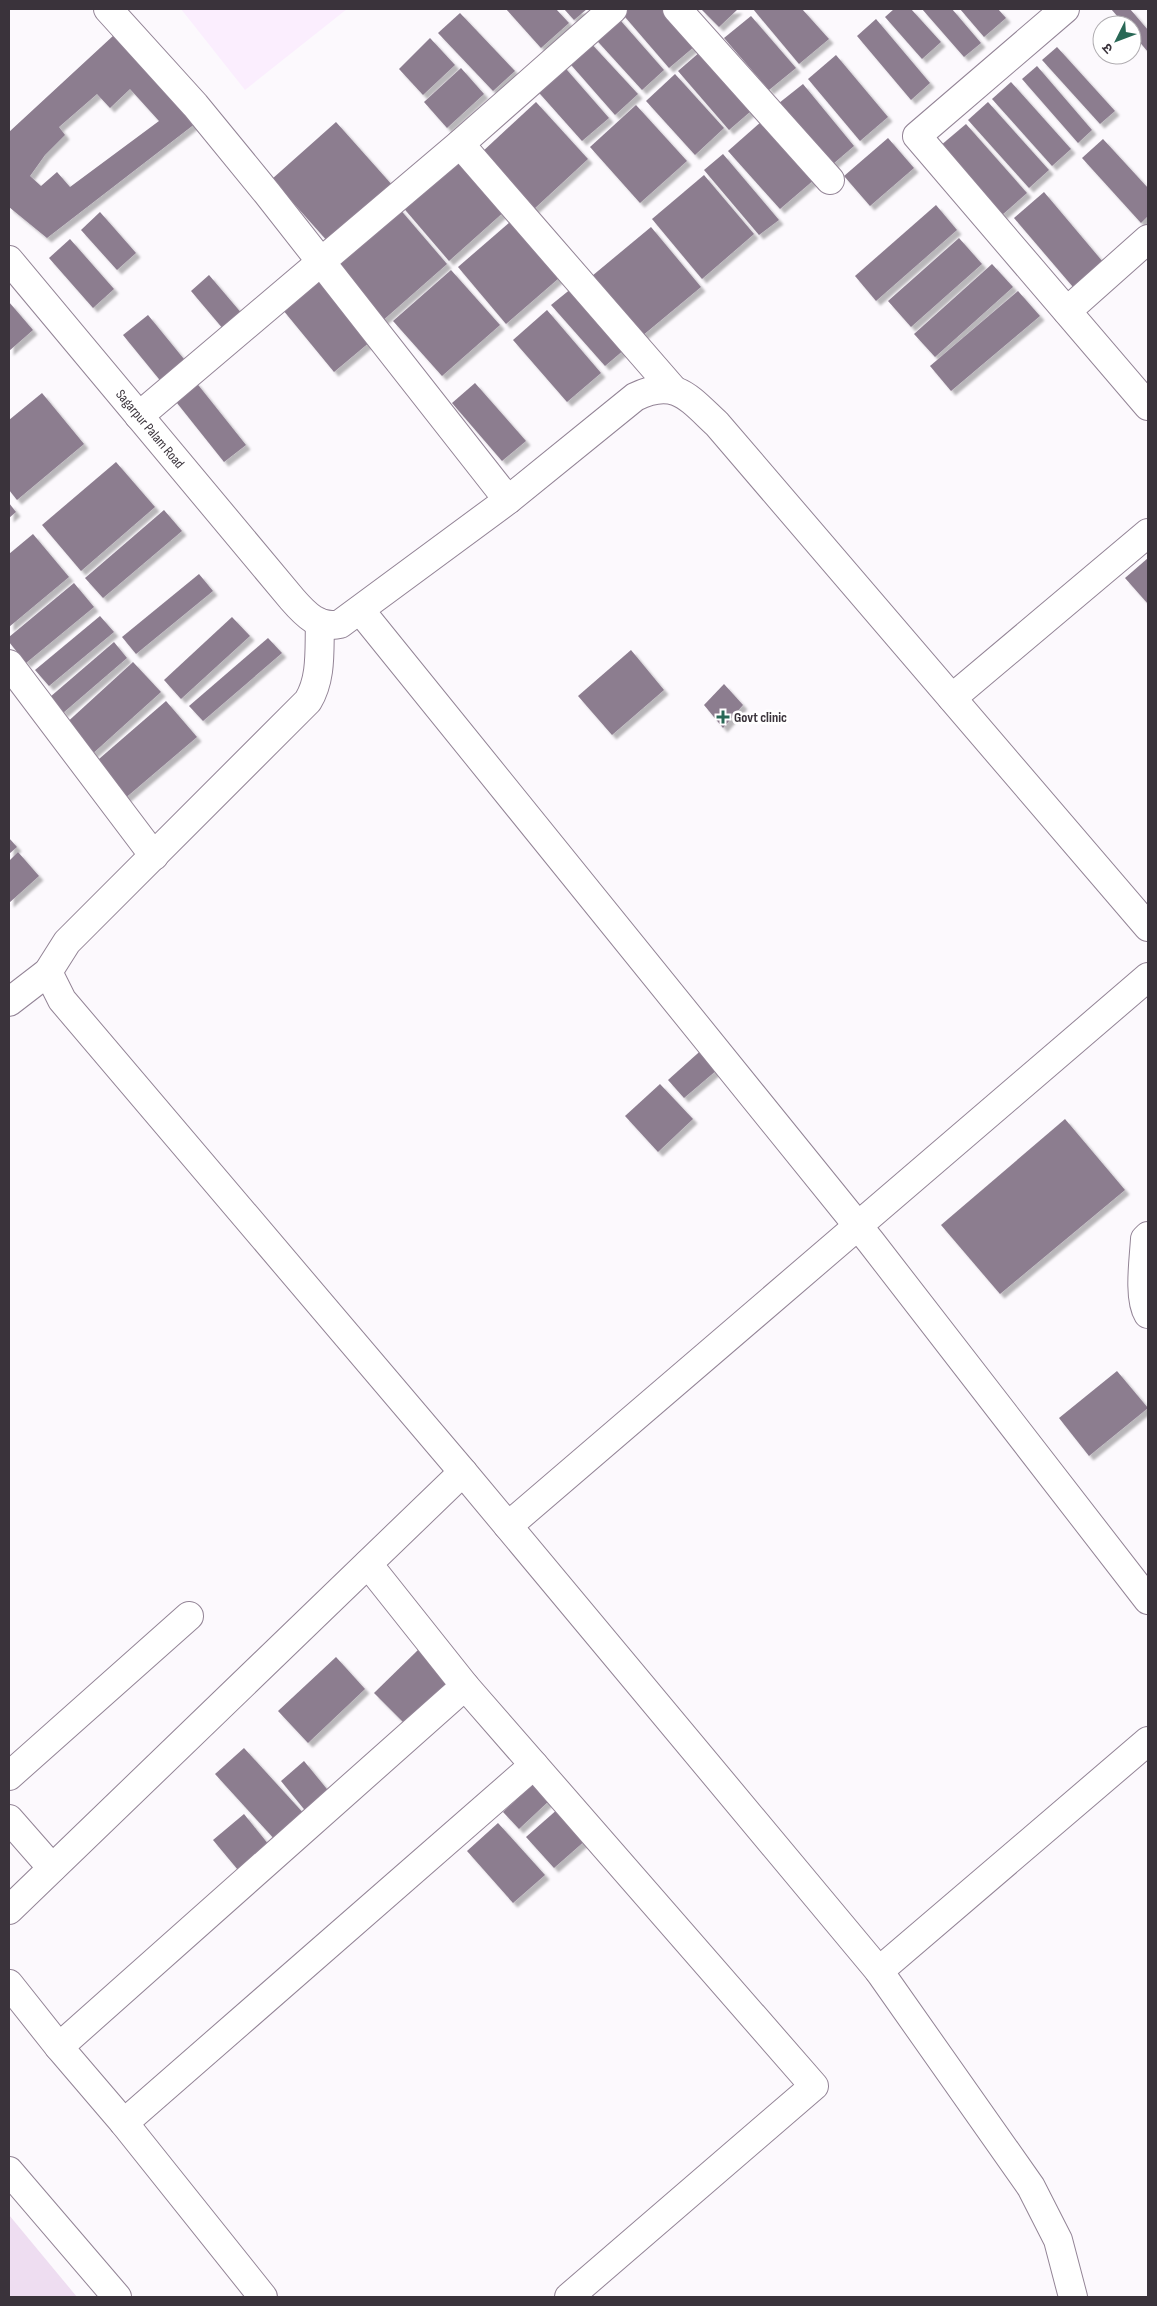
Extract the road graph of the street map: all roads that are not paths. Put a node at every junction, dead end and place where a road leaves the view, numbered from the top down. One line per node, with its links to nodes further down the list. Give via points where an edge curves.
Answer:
1 (108, 9): 9 (street, via 195,105)
2 (614, 9): 5 (street)
3 (677, 9): 6 (street)
4 (1048, 14): 10 (street, via 917,136)
5 (460, 144): 9 (street); 11 (street)
6 (830, 180)
7 (1148, 239): 10 (street)
8 (9, 260): 13 (street, Sagarpur Palam Road)
9 (320, 263): 13 (street); 14 (street)
10 (1067, 311): 12 (street)
11 (672, 388): 14 (street, via 659,388 635,397); 19 (street, via 685,395 717,424)
12 (1148, 406)
13 (139, 416): 17 (street, Sagarpur Palam Road, via 292,599)
14 (508, 500): 16 (street)
15 (1148, 533): 19 (street)
16 (360, 610): 17 (street, via 340,624); 25 (street)
17 (320, 623): 20 (street, via 318,674 308,701)
18 (9, 664): 20 (street)
19 (952, 698): 21 (street)
20 (154, 856): 22 (street, via 67,942)
21 (1148, 927)
22 (48, 972): 24 (street); 28 (street, via 62,1000)
23 (1148, 977): 25 (street)
24 (9, 1002)
25 (857, 1227): 29 (street); 31 (street)
26 (1148, 1236): 27 (street, via 1145,1239 1143,1280)
27 (1148, 1314)
28 (463, 1472): 29 (street); 30 (street)
29 (508, 1526): 40 (street)
30 (368, 1564): 33 (street); 38 (street)
31 (1148, 1600)
32 (189, 1616): 36 (street)
33 (466, 1686): 35 (street); 42 (street)
34 (1148, 1741): 40 (street)
35 (534, 1765): 43 (street); 47 (street, via 814,2086)
36 (9, 1776)
37 (9, 1819): 38 (street)
38 (52, 1868): 39 (street)
39 (9, 1910)
40 (879, 1972): 48 (street, via 1031,2188 1058,2240)
41 (9, 1984): 42 (street)
42 (59, 2047): 43 (street)
43 (124, 2123): 46 (street)
44 (9, 2171): 45 (street)
45 (116, 2297)
46 (263, 2297)
47 (569, 2297)
48 (1073, 2297)

